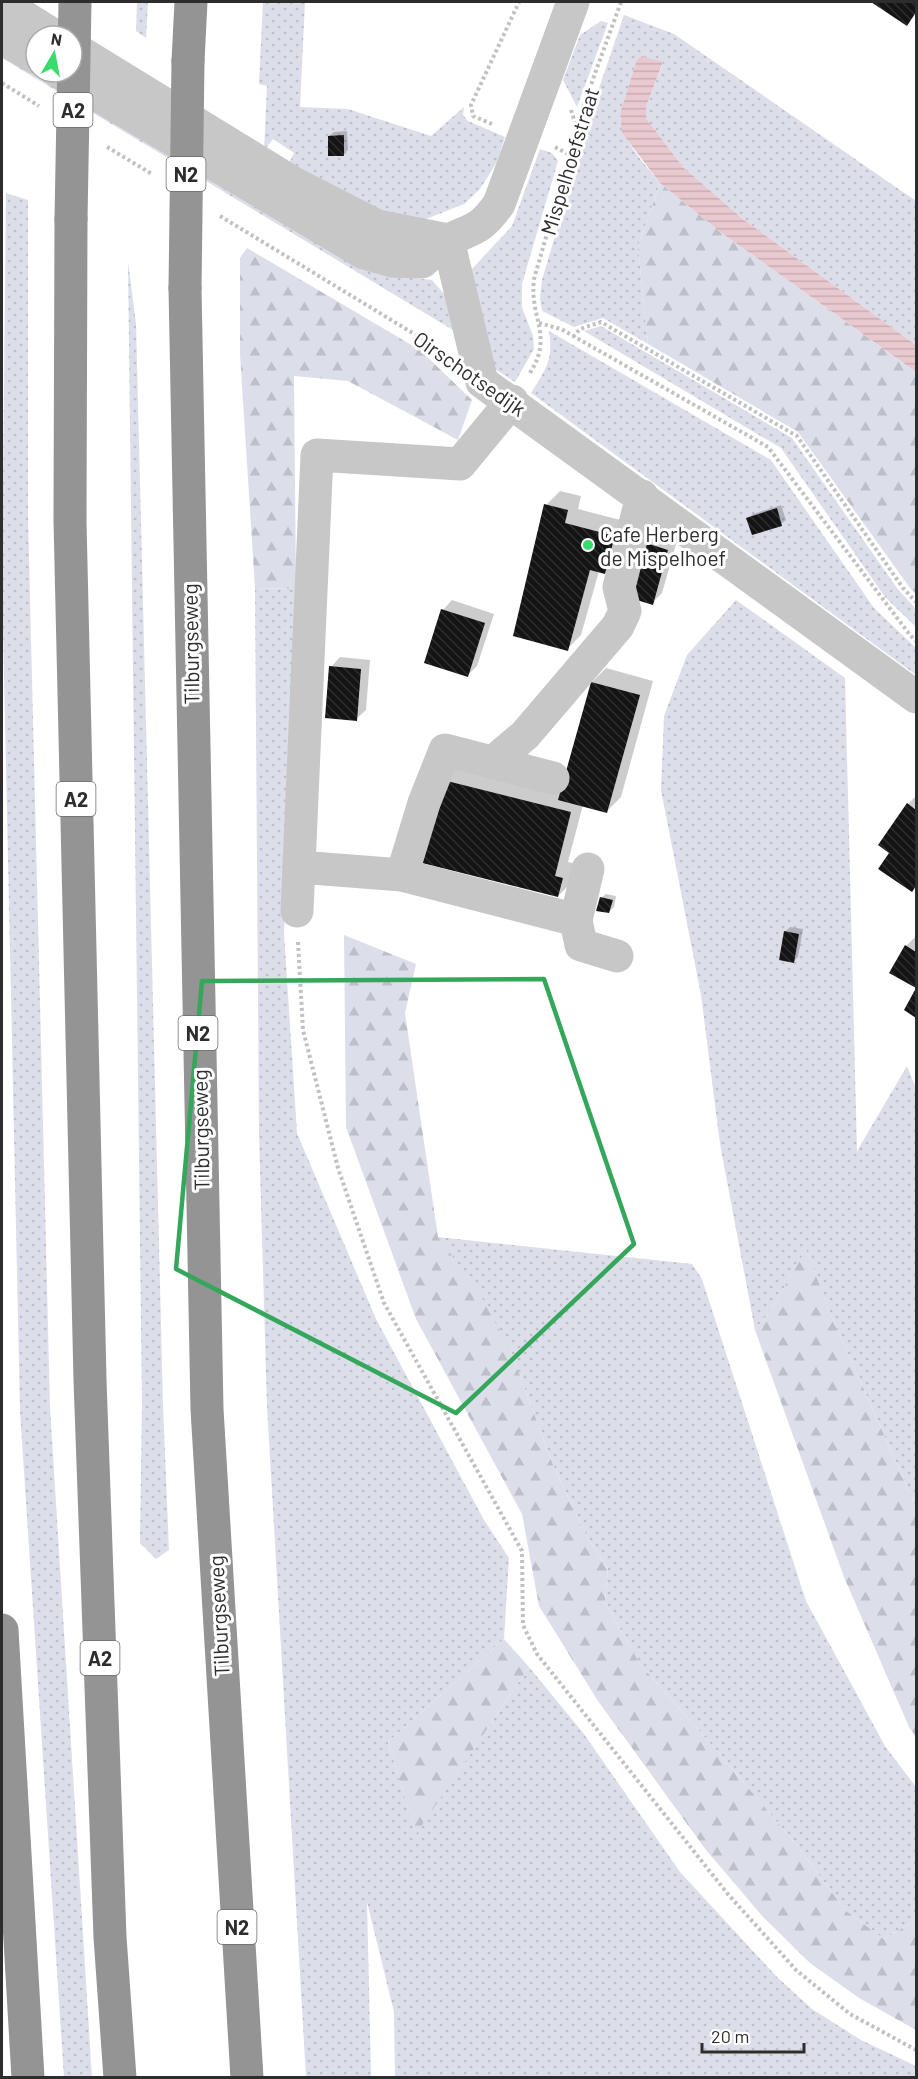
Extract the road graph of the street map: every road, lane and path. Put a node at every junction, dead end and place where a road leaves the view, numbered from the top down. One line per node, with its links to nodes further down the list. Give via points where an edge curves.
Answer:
1 (75, 2): 38 (highway, A2, bridge, via 70,521 90,1380 110,1937)
2 (191, 2): 39 (highway, Tilburgseweg / N2, bridge, via 185,288 207,1409)
3 (519, 2): 14 (path, via 471,111 475,118)
4 (573, 2): 14 (street)
5 (621, 2): 19 (path, Mispelhoefstraat, via 585,101 534,279 532,293)
6 (2, 3): 7 (street)
7 (36, 24)
8 (2, 38): 9 (street)
9 (24, 51)
10 (84, 53): 18 (street, via 295,184 377,226)
11 (2, 83): 13 (path)
12 (80, 84): 18 (street, via 364,253 392,261 422,262)
13 (42, 108)
14 (524, 136): 18 (street, via 499,204 485,223)
15 (102, 144): 16 (path)
16 (153, 175)
17 (214, 212): 21 (path, Oirschotsedijk, via 436,346)
18 (448, 240): 21 (street)
19 (539, 323): 20 (path); 22 (path, Mispelhoefstraat, via 539,356)
20 (573, 336): 24 (path, via 580,329 601,322 797,436); 25 (path, via 768,447)
21 (482, 382): 22 (street, Oirschotsedijk)
22 (512, 401): 23 (street, Oirschotsedijk); 29 (street, via 460,464 317,455)
23 (642, 496): 26 (street, Oirschotsedijk); 27 (street, via 619,587 625,611 618,626 525,735)
24 (916, 602)
25 (916, 641)
26 (916, 697)
27 (493, 762): 28 (street); 31 (street, via 445,750)
28 (553, 778)
29 (299, 867): 31 (street); 32 (street)
30 (588, 869): 33 (street)
31 (402, 875): 33 (street)
32 (297, 911): 36 (path, via 303,1030 338,1168 384,1303 522,1551 523,1625 537,1654 727,1893 796,1970 850,2014)
33 (576, 920): 34 (street, via 582,945)
34 (617, 956)
35 (2, 1630): 37 (highway)
36 (916, 2050)
37 (28, 2078)
38 (120, 2078)
39 (247, 2078)

